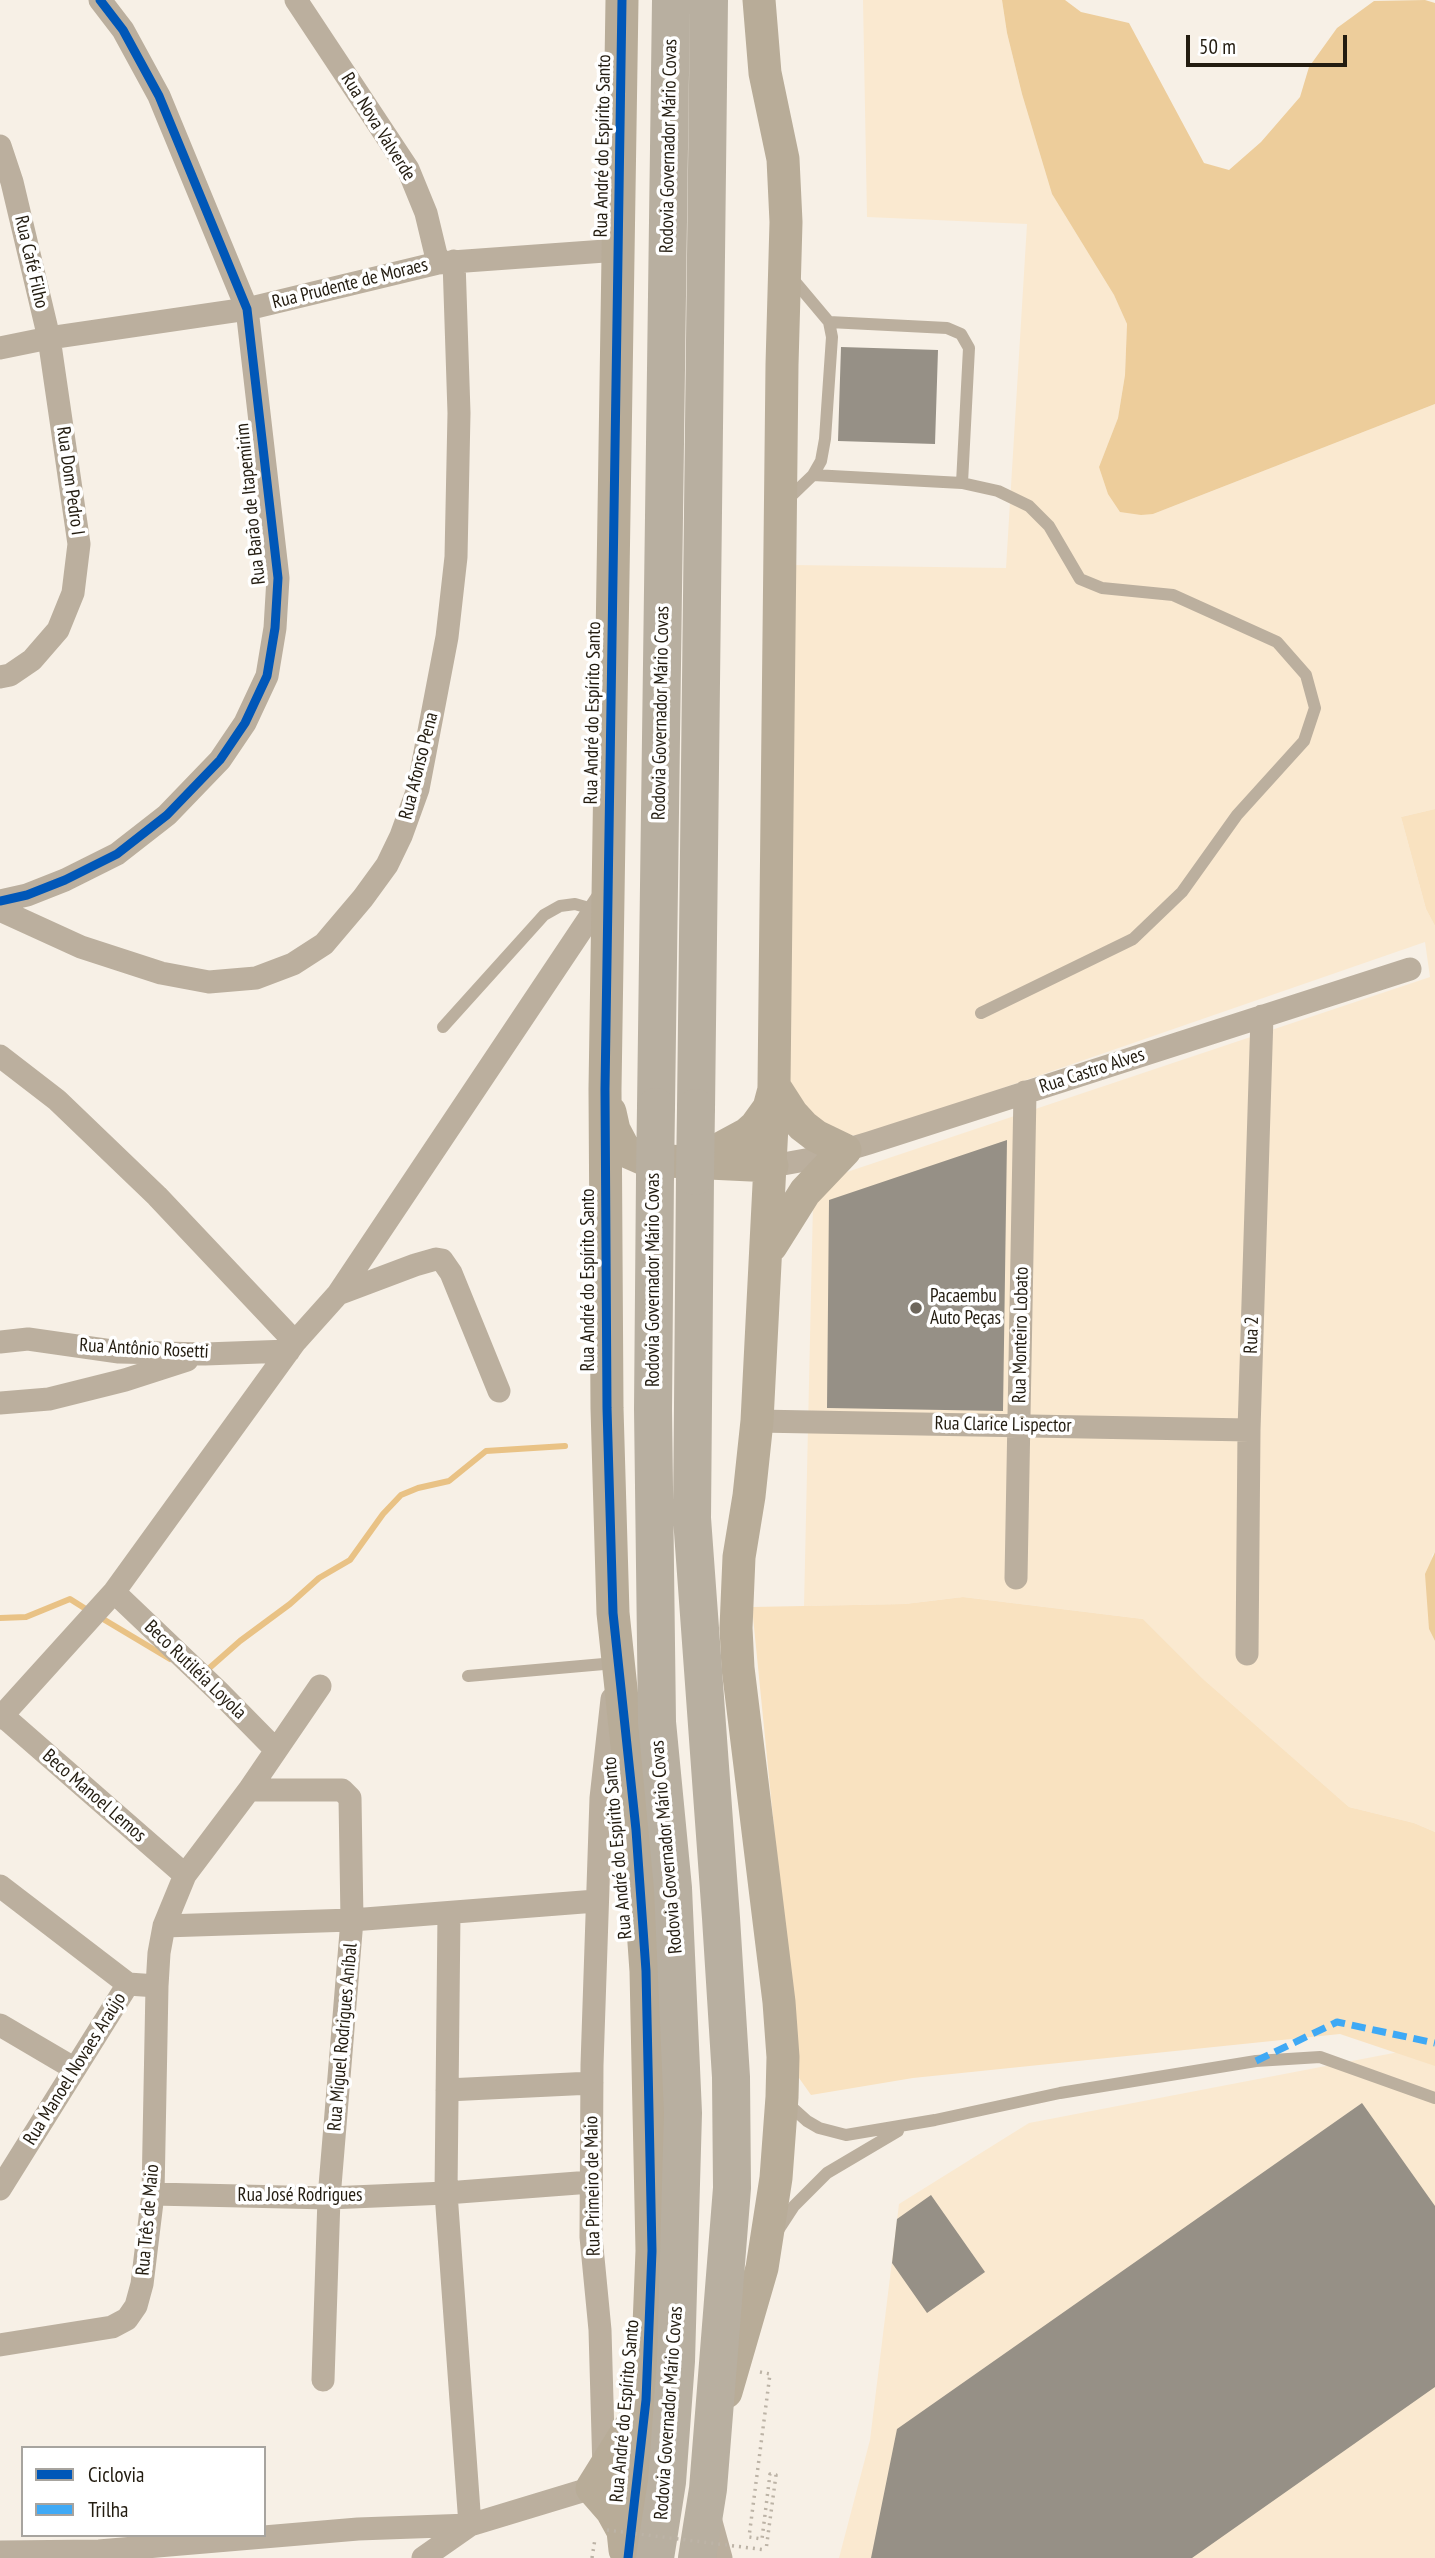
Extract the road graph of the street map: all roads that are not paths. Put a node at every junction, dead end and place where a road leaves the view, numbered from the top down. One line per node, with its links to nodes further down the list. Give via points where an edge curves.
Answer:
1 (100, 0): 11 (street, Rua Barão de Itapemirim, via 123,30 159,96)
2 (296, 0): 9 (street, Rua Nova Valverde, via 408,169)
3 (622, 0): 8 (street, Rua André do Espírito Santo)
4 (671, 0): 87 (highway, Rodovia Governador Mário Covas, bridge, via 653,1409 657,1722 673,1888 683,2113 676,2361 667,2482)
5 (709, 0): 32 (highway, Rodovia Governador Mário Covas, bridge)
6 (759, 0): 10 (street, Rodovia Governador Mário Covas, via 765,73 783,159)
7 (0, 146): 13 (street, Rua Café Filho)
8 (619, 250): 9 (street, Rua Prudente de Moraes); 19 (street, Rua André do Espírito Santo)
9 (446, 262): 11 (street, Rua Prudente de Moraes); 21 (street, Rua Afonso Pena, via 458,413 454,570 447,637 418,789 387,865 324,944 293,964 256,978 209,982 161,973 81,947)
10 (785, 270): 12 (lane); 17 (street, Rodovia Governador Mário Covas)
11 (247, 309): 13 (street, Rua Prudente de Moraes); 20 (street, Rua Barão de Itapemirim, via 278,578 267,676 245,723 220,760 167,815 117,854 65,880)
12 (830, 323): 15 (lane, via 825,439); 16 (lane, via 947,328 961,334 969,348)
13 (48, 338): 14 (street, Rua Prudente de Moraes); 18 (street, Rua Dom Pedro I, via 79,544 73,593 58,630 32,660)
14 (0, 348)
15 (813, 475): 16 (lane); 17 (lane)
16 (962, 483): 23 (lane, via 1029,506 1049,526 1080,579 1102,588 1173,595 1277,642 1306,675 1315,708 1304,741 1237,815 1182,892 1133,939)
17 (781, 506): 27 (street, Rodovia Governador Mário Covas)
18 (0, 677)
19 (602, 900): 25 (lane, via 560,906 544,915); 28 (street, Rua André do Espírito Santo); 34 (street)
20 (0, 901)
21 (0, 910)
22 (1410, 969): 24 (street, Rua Castro Alves)
23 (981, 1013)
24 (1262, 1016): 29 (street, Rua Castro Alves); 44 (street, Rua 2)
25 (443, 1027)
26 (0, 1056): 36 (street, via 57,1100 157,1196)
27 (774, 1086): 30 (street, via 803,1126); 31 (street, Rodovia Governador Mário Covas); 32 (street, via 769,1108 756,1126)
28 (605, 1089): 32 (street, via 614,1130 623,1147 646,1160); 48 (street, Rua André do Espírito Santo, via 607,1408)
29 (1025, 1092): 30 (street, Rua Castro Alves); 43 (street, Rua Monteiro Lobato)
30 (845, 1150): 31 (street, Rua Castro Alves); 33 (street, via 805,1192)
31 (772, 1166): 32 (street); 33 (street, Rodovia Governador Mário Covas)
32 (696, 1168): 79 (highway, Rodovia Governador Mário Covas, via 692,1518 731,2077 732,2188)
33 (767, 1254): 42 (street, Rodovia Governador Mário Covas)
34 (338, 1294): 36 (street); 40 (street, via 415,1265 442,1260)
35 (0, 1342): 37 (street, Rua Antônio Rosetti, via 28,1339)
36 (292, 1346): 38 (street, Rua Antônio Rosetti); 46 (street)
37 (119, 1352): 38 (street, Rua Antônio Rosetti); 39 (street)
38 (205, 1354): 39 (street)
39 (125, 1380): 41 (street, via 49,1399)
40 (499, 1391)
41 (0, 1403)
42 (757, 1421): 43 (street, Rua Clarice Lispector); 66 (street, Rodovia Governador Mário Covas, via 739,1557 736,1628 780,2015)
43 (1020, 1426): 44 (street, Rua Clarice Lispector); 45 (street, Rua Monteiro Lobato)
44 (1249, 1430): 47 (street, Rua 2)
45 (1016, 1578)
46 (114, 1592): 51 (street); 52 (street, Beco Rutiléia Loyola)
47 (1247, 1654)
48 (616, 1657): 49 (lane); 56 (street, Rua Primeiro de Maio); 78 (street, Rua André do Espírito Santo, via 646,1971 652,2251)
49 (468, 1675)
50 (320, 1686): 52 (street)
51 (1, 1717): 54 (street, Beco Manoel Lemos)
52 (275, 1749): 53 (street)
53 (249, 1790): 54 (street); 58 (street, Rua Miguel Rodrigues Aníbal, via 347,1793)
54 (185, 1875): 59 (street)
55 (0, 1886): 60 (street)
56 (596, 1901): 57 (street); 64 (street, Rua Primeiro de Maio)
57 (449, 1913): 58 (street); 65 (street)
58 (352, 1920): 59 (street); 74 (street, Rua Miguel Rodrigues Aníbal)
59 (164, 1926): 61 (street)
60 (128, 1984): 61 (street, Rua Manoel Novaes Araújo); 63 (street, Rua Manoel Novaes Araújo)
61 (157, 1986): 73 (street, Rua Três de Maio)
62 (0, 2025): 63 (street)
63 (75, 2069): 69 (street, Rua Manoel Novaes Araújo)
64 (592, 2083): 65 (street); 70 (street, Rua Primeiro de Maio)
65 (447, 2090): 72 (street)
66 (782, 2097): 68 (lane, via 807,2121 846,2135); 75 (street, Rodovia Governador Mário Covas)
67 (1435, 2098): 68 (lane, via 1320,2057 1243,2063 1060,2093)
68 (935, 2120): 75 (lane, via 891,2133 827,2173 781,2225)
69 (9, 2157): 71 (street, Rua Manoel Novaes Araújo)
70 (591, 2182): 72 (street, Rua José Rodrigues); 80 (street, Rua Primeiro de Maio, via 600,2330)
71 (0, 2189)
72 (446, 2193): 74 (street, Rua José Rodrigues); 82 (street)
73 (153, 2194): 74 (street, Rua José Rodrigues); 76 (street, Rua Três de Maio, via 142,2284 127,2319 112,2327)
74 (329, 2198): 77 (street, Rua Miguel Rodrigues Aníbal)
75 (762, 2268): 79 (street, Rodovia Governador Mário Covas)
76 (0, 2345)
77 (323, 2380)
78 (646, 2400): 80 (street); 86 (street, Rua André do Espírito Santo)
79 (711, 2445): 81 (highway, Rodovia Governador Mário Covas)
80 (598, 2480): 82 (street); 86 (street, via 623,2531)
81 (706, 2502): 88 (highway, Rodovia Governador Mário Covas); 89 (street)
82 (470, 2525): 84 (street, via 358,2529); 85 (street)
83 (0, 2552): 84 (street)
84 (95, 2554)
85 (423, 2558)
86 (627, 2558)
87 (655, 2558)
88 (697, 2558)
89 (721, 2558)

